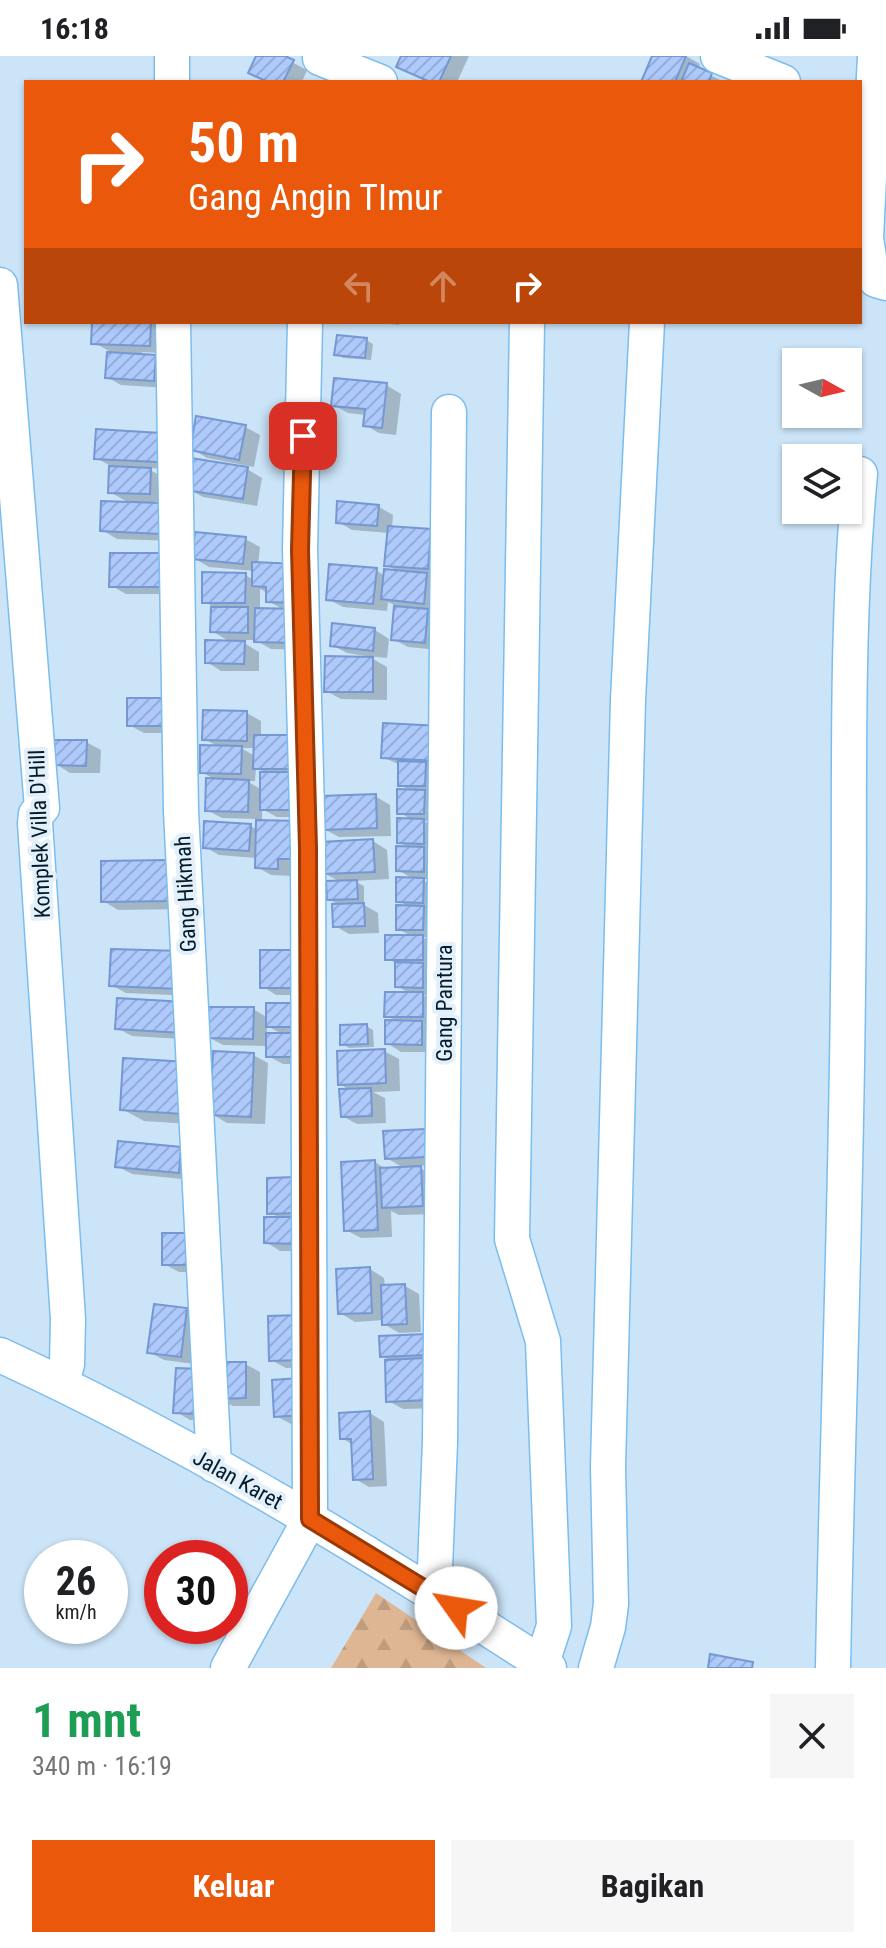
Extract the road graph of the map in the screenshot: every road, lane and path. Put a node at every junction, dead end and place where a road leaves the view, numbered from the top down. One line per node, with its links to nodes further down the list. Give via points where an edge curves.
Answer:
1 (172, 56): 5 (street)
2 (718, 56): 7 (street)
3 (875, 56): 8 (street)
4 (318, 65): 6 (street)
5 (172, 80)
6 (373, 80)
7 (778, 80)
8 (865, 115): 9 (street, via 872,156 866,238)
9 (874, 278)
10 (0, 285): 18 (street, Komplek Villa D'Hill, via 42,808 35,823 68,1319)
11 (173, 324): 19 (street, Gang Hikmah, via 181,811)
12 (305, 324): 20 (street, via 300,550 308,848)
13 (527, 324): 22 (street, via 512,1239 543,1341 554,1626)
14 (647, 324): 24 (street, via 628,700 608,1467 612,1589)
15 (449, 412): 21 (street, Gang Pantura, via 440,1442)
16 (855, 524): 25 (street)
17 (0, 1355): 18 (street, Jalan Karet)
18 (62, 1383): 19 (street, Jalan Karet)
19 (214, 1465): 20 (street, Jalan Karet)
20 (310, 1519): 21 (street, Jalan Karet); 23 (street)
21 (434, 1594): 22 (street, Jalan Karet)
22 (545, 1666)
23 (228, 1668)
24 (596, 1668)
25 (833, 1668)

